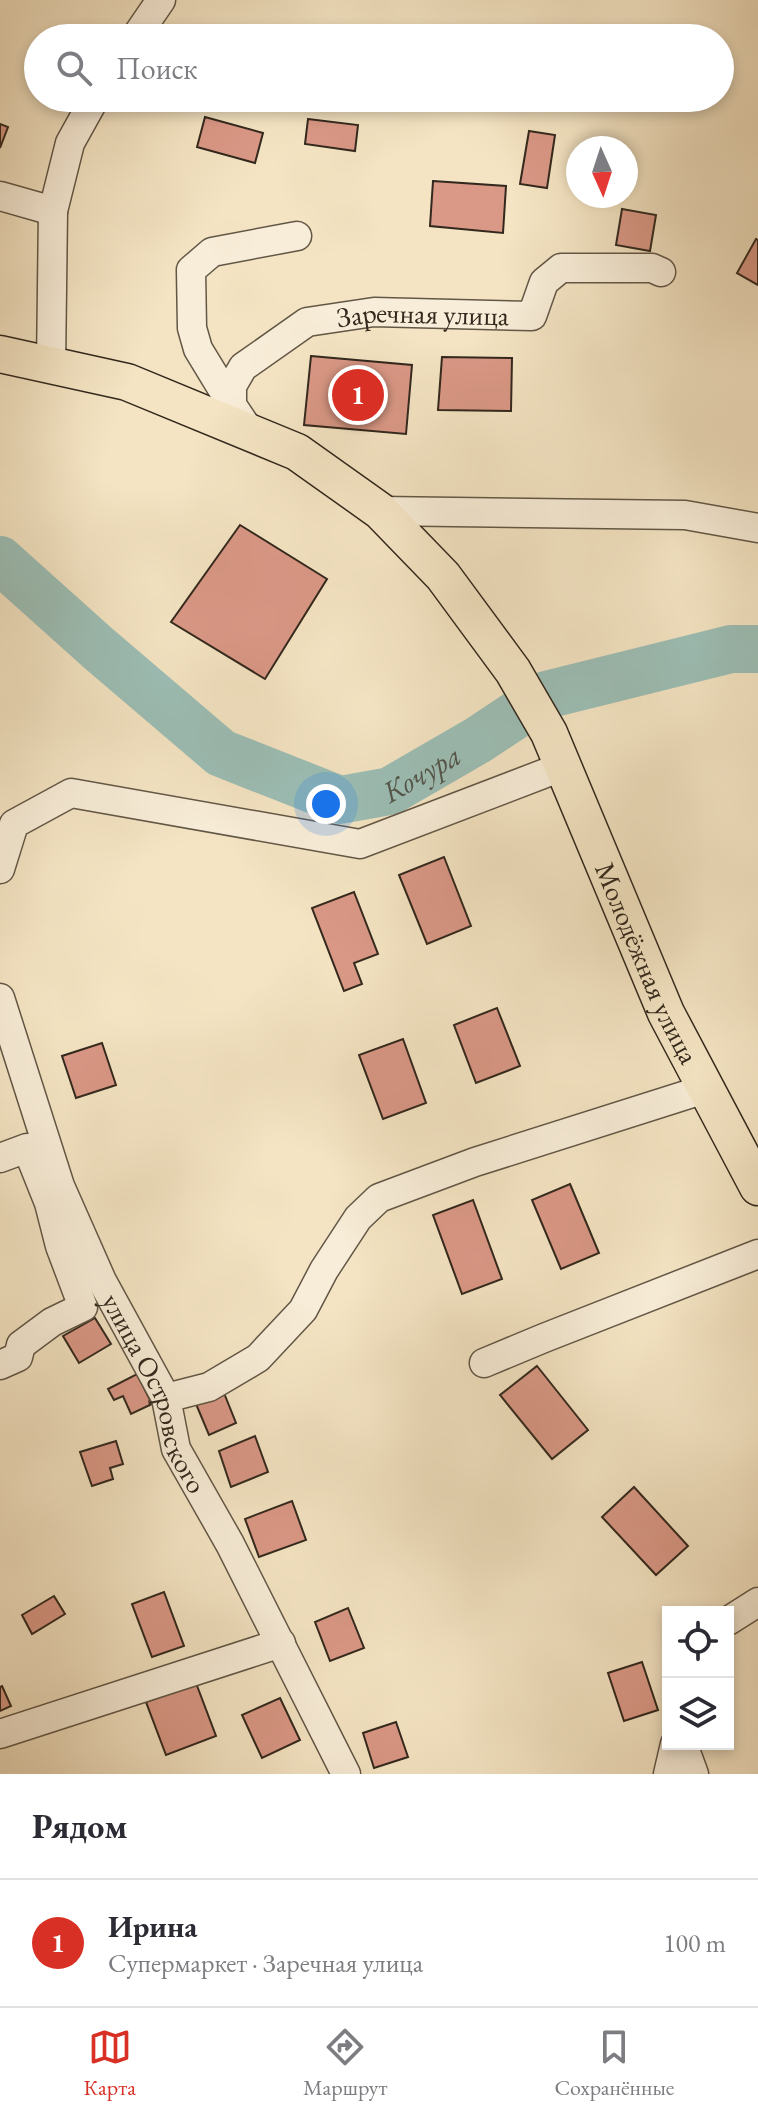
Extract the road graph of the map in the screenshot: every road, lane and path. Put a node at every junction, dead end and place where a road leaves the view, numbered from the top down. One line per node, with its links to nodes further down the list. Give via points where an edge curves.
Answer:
1 (161, 0): 2 (street)
2 (145, 24)
3 (87, 112): 5 (street, via 70,143)
4 (0, 196): 5 (street)
5 (53, 211): 9 (street)
6 (297, 236): 10 (street, via 212,252 191,270 192,328 198,349)
7 (661, 272): 10 (street, Заречная улица, via 561,268 544,282 532,316 374,312 307,322 243,367 232,386)
8 (0, 354): 9 (main road, Молодёжная улица)
9 (51, 365): 10 (main road, Молодёжная улица, via 127,382)
10 (241, 419): 11 (main road, Молодёжная улица)
11 (380, 511): 12 (street, via 685,515); 13 (main road, Молодёжная улица, via 443,576 513,671)
12 (758, 528)
13 (564, 766): 14 (street, via 360,844 71,793 14,824); 16 (main road, Молодёжная улица, via 666,1013)
14 (0, 869)
15 (0, 998): 22 (street, улица Островского, via 60,1186 102,1281)
16 (705, 1089): 18 (main road, Молодёжная улица); 22 (street, via 379,1198 358,1218 303,1310 258,1358 209,1387)
17 (0, 1158): 21 (street, via 27,1148 83,1307 52,1322 21,1345 18,1357)
18 (758, 1187)
19 (758, 1254): 20 (street)
20 (484, 1363)
21 (0, 1365)
22 (166, 1398): 25 (street, улица Островского, via 176,1449)
23 (758, 1602): 24 (street)
24 (734, 1617)
25 (281, 1643): 26 (street); 29 (street, улица Островского)
26 (0, 1734)
27 (674, 1750): 30 (street)
28 (685, 1750): 31 (street)
29 (346, 1774)
30 (668, 1774)
31 (694, 1774)

